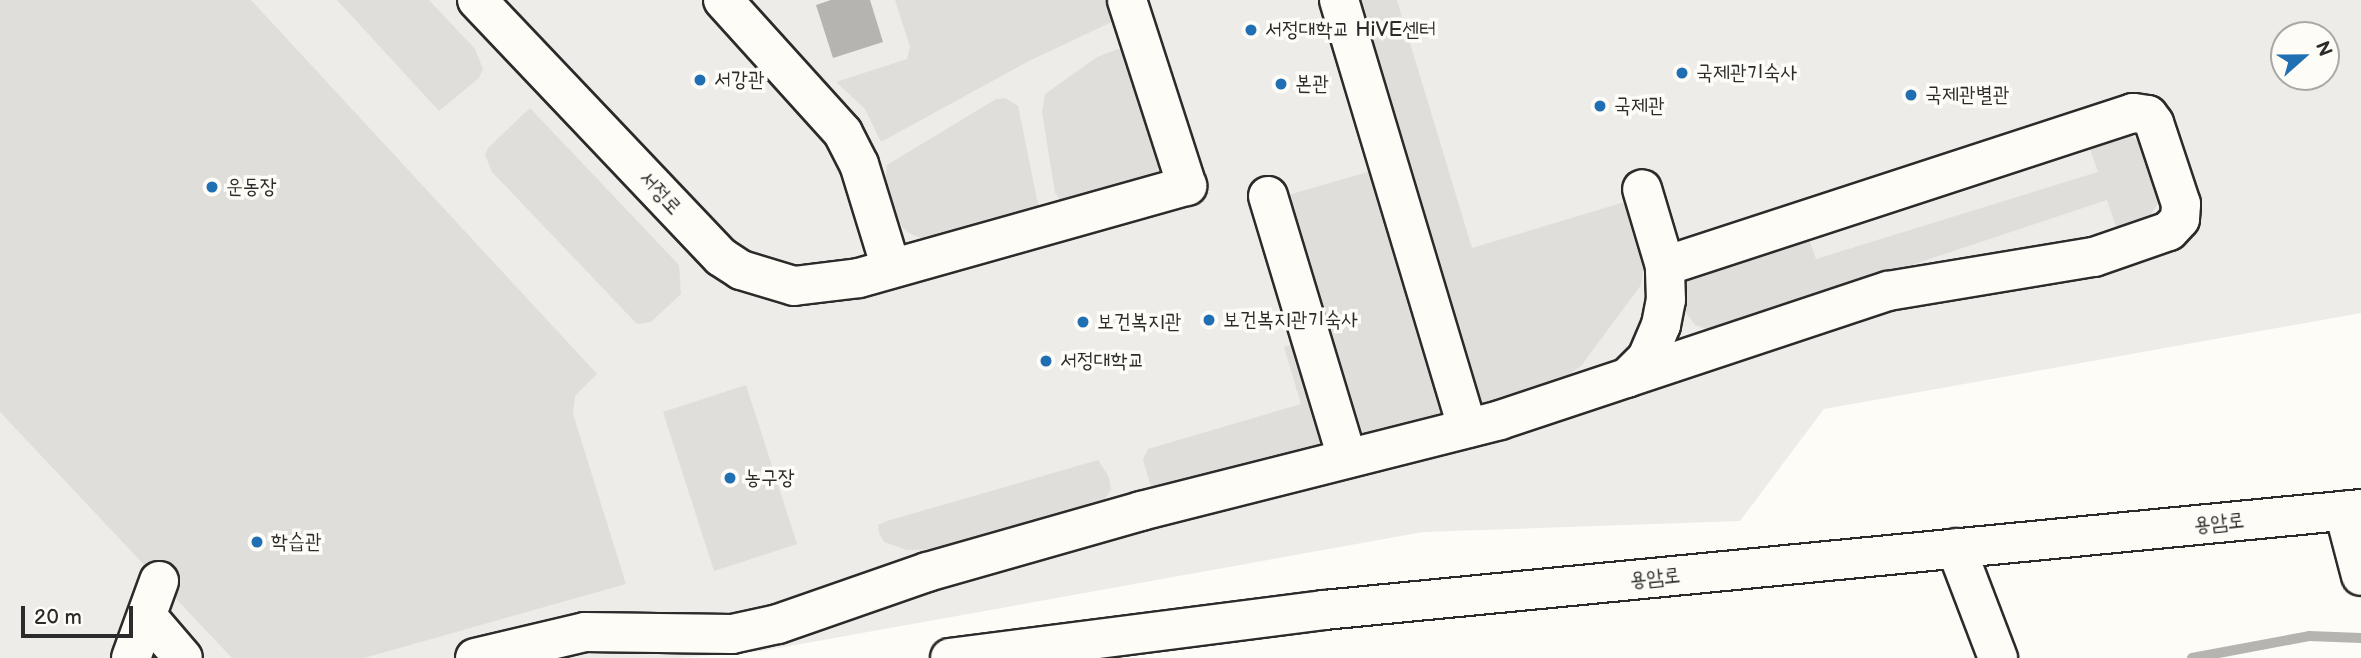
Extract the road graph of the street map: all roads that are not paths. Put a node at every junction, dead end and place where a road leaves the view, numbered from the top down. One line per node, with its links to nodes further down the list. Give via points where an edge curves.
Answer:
1 (477, 0): 8 (street, 서정로, via 731,264 794,285 824,284)
2 (1127, 0): 8 (street, 서정로, via 1187,186)
3 (1339, 0): 10 (street)
4 (741, 6): 8 (street, via 843,133 859,164)
5 (1642, 189): 7 (street)
6 (1268, 196): 11 (street)
7 (1665, 266): 9 (street, via 1661,325 1647,358); 9 (street, via 2133,113 2148,115 2154,123 2181,204 2180,219 2169,231 2119,250 1907,286)
8 (891, 268)
9 (1627, 378): 10 (street)
10 (1467, 428): 11 (street)
11 (1347, 458): 17 (street, via 927,572 778,624 732,634 585,632)
12 (2353, 510): 13 (street, 용암로); 14 (street)
13 (1956, 548): 18 (street, 용암로, via 1324,610); 19 (street)
14 (2361, 576)
15 (131, 658): 16 (street, via 153,599)
16 (183, 658)
17 (475, 658)
18 (950, 658)
19 (1998, 658)

